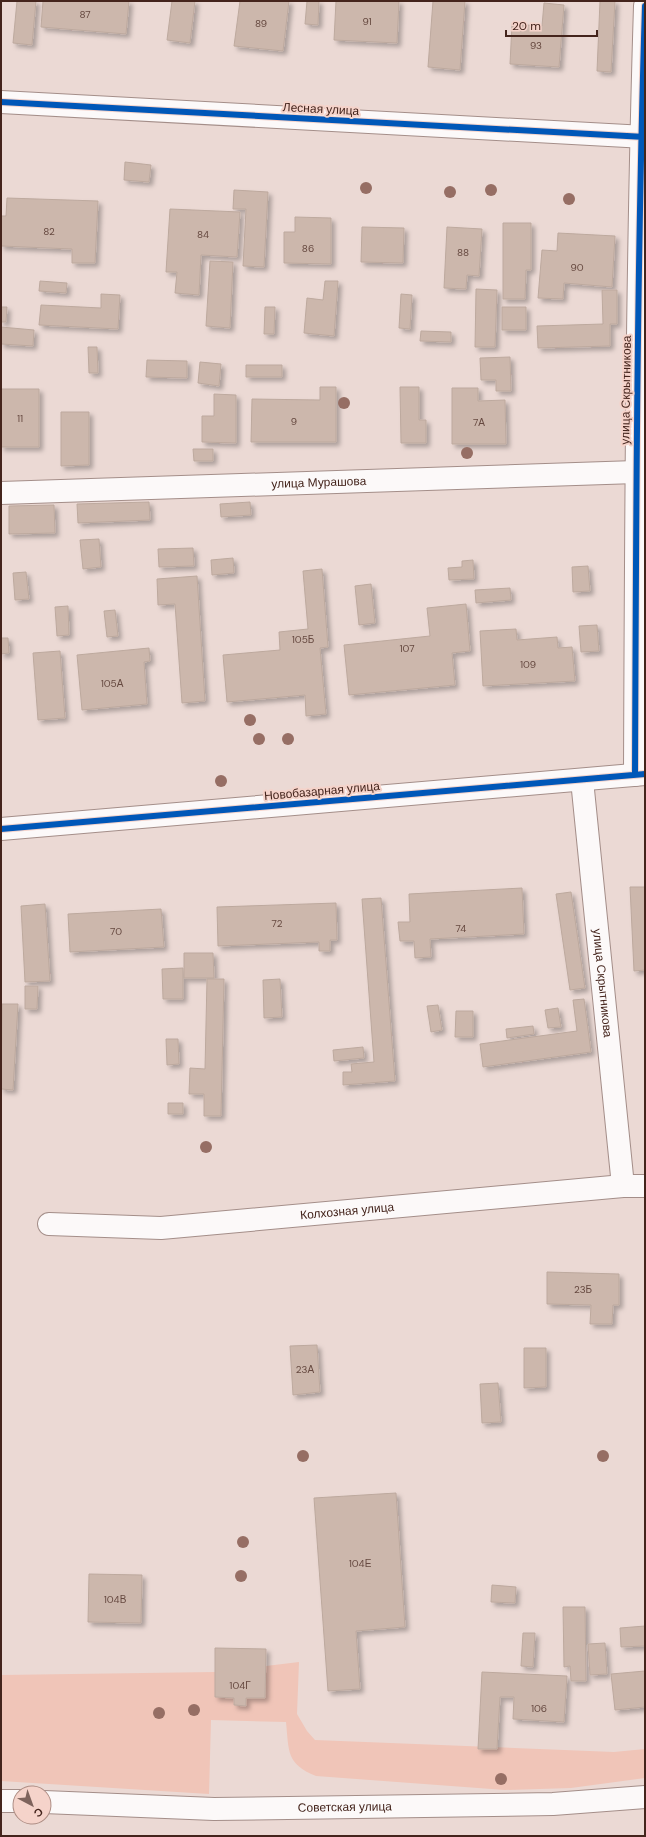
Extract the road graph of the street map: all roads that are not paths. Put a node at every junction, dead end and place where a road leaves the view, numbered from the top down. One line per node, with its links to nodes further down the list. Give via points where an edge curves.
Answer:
1 (645, 6): 3 (street, улица Скрытникова)
2 (1, 102): 3 (street, Лесная улица)
3 (643, 137): 4 (street, улица Скрытникова)
4 (636, 472): 5 (street, улица Мурашова); 6 (street, улица Скрытникова)
5 (1, 493)
6 (640, 775): 7 (street, Новобазарная улица)
7 (582, 780): 8 (street, Новобазарная улица); 9 (street, улица Скрытникова)
8 (1, 828)
9 (623, 1186): 10 (street, Колхозная улица); 11 (street, Колхозная улица, via 161,1228)
10 (645, 1186)
11 (49, 1224)
12 (645, 1797): 15 (street, Советская улица, via 553,1804 214,1809)
13 (1, 1801): 14 (street)
14 (12, 1802)
15 (52, 1802)

